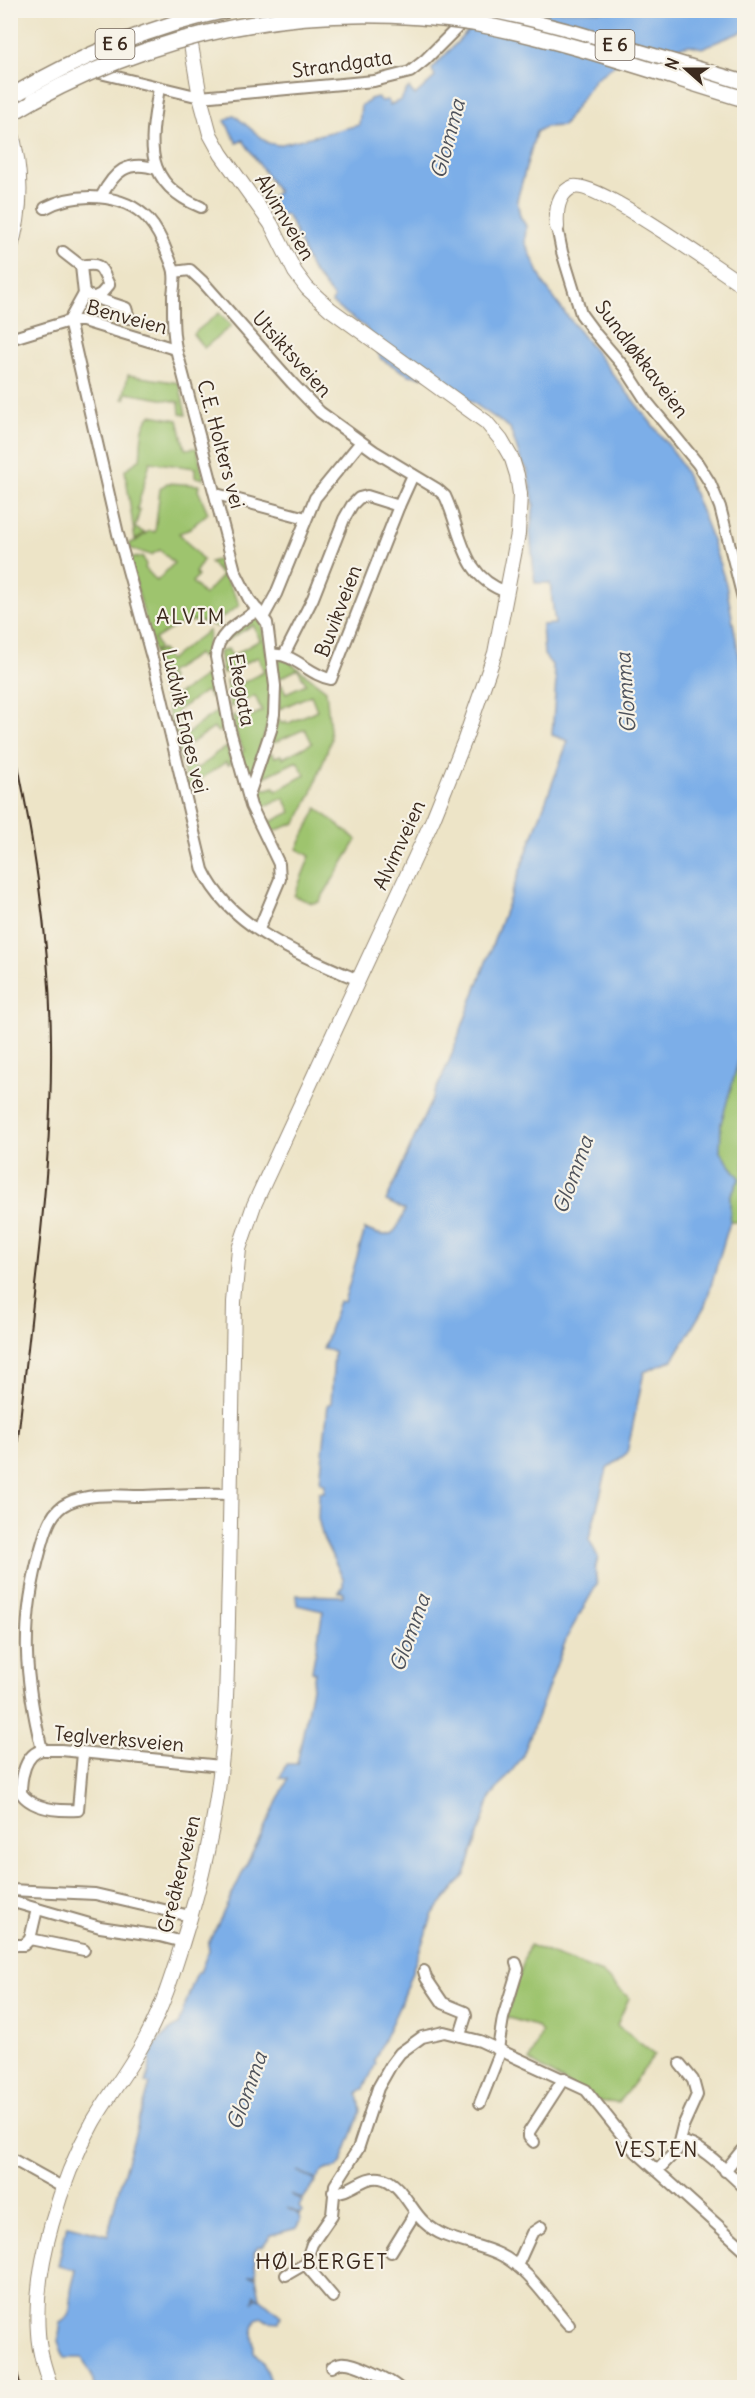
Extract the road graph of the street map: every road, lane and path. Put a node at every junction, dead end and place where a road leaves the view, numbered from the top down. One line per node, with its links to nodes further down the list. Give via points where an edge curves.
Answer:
1 (185, 10): 9 (main road, Alvimveien)
2 (227, 10): 8 (highway, E 6, bridge, via 132,38 73,63)
3 (485, 10): 6 (highway, E 6)
4 (460, 13): 9 (street, Strandgata, via 457,28 410,72 374,81)
5 (100, 73): 7 (street, Strandgata)
6 (744, 83)
7 (159, 88): 9 (street, Strandgata); 14 (street, via 152,135)
8 (10, 97)
9 (200, 97): 36 (main road, Alvimveien, via 215,144 271,224 307,288 477,414 501,440 519,485 520,513)
10 (744, 99): 11 (highway, E 6, bridge, via 490,27 424,16 347,12 271,18 173,39 112,61)
11 (10, 114)
12 (10, 127): 13 (main road)
13 (12, 155): 19 (main road, via 20,186 19,213)
14 (157, 169): 15 (street, via 135,164 120,171 111,178); 16 (street, via 168,189)
15 (101, 197): 17 (street, via 57,201); 22 (street, via 123,202 147,217 160,236)
16 (201, 207)
17 (45, 208)
18 (557, 227): 24 (main road, Sundløkkaveien, via 557,209 564,193 587,187); 37 (street, Sundløkkaveien, via 561,252 582,314 710,483 720,507)
19 (10, 250)
20 (63, 252): 21 (street)
21 (81, 266): 23 (street, via 100,266); 25 (street)
22 (174, 272): 30 (street, C.E. Holters vei); 31 (street, Utsiktsveien, via 190,270 305,398)
23 (109, 285): 25 (street, via 101,294); 26 (street)
24 (744, 286)
25 (90, 295): 26 (street); 28 (street)
26 (117, 304): 27 (street, via 126,308)
27 (129, 318)
28 (69, 321): 29 (street); 30 (street, Benveien, via 83,321); 42 (street, Ludvik Enges vei, via 200,860 221,900)
29 (10, 339)
30 (175, 349): 33 (street, C.E. Holters vei)
31 (361, 442): 32 (street, Utsiktsveien); 35 (street, Ekegata, via 315,498)
32 (413, 475): 34 (street, Buvikveien); 36 (street, Utsiktsveien, via 445,496 467,557 479,575 494,588)
33 (216, 494): 35 (street); 38 (street, C.E. Holters vei, via 235,571)
34 (399, 506): 40 (street, Buvikveien, via 367,496 352,505); 40 (street, Buvikveien, via 331,679 314,674)
35 (306, 518): 38 (street, Ekegata, via 276,594)
36 (507, 592): 43 (main road, Alvimveien, via 489,673 449,782)
37 (744, 602)
38 (261, 613): 39 (street, C.E. Holters vei, via 267,622); 41 (street, Ekegata, via 222,635 216,648 230,730)
39 (273, 655): 40 (street, Buvikveien); 41 (street, C.E. Holters vei, via 274,714)
40 (284, 655)
41 (249, 795): 42 (street, Ekegata, via 280,871)
42 (259, 929): 43 (street, Ludvik Enges vei, via 298,955)
43 (358, 980): 44 (main road, Alvimveien, via 243,1231 236,1272)
44 (234, 1338): 45 (main road, Greåkerveien)
45 (231, 1494): 46 (street, Teglverksveien, via 99,1496 65,1504 52,1516 33,1576 27,1628 28,1688); 48 (main road, Greåkerveien)
46 (42, 1750): 47 (street, Teglverksveien); 47 (street, via 30,1757 21,1793 35,1804 70,1811 78,1810)
47 (83, 1753): 48 (street, Teglverksveien)
48 (221, 1766): 52 (main road, Greåkerveien, via 206,1857)
49 (10, 1890): 52 (street, via 95,1894)
50 (10, 1901): 51 (street)
51 (37, 1909): 53 (street); 54 (street, via 100,1927)
52 (190, 1916): 54 (main road, Greåkerveien)
53 (30, 1939): 55 (street, via 24,1945); 56 (street)
54 (183, 1942): 71 (main road, Greåkerveien, via 154,2022 91,2126)
55 (10, 1945)
56 (84, 1950)
57 (516, 1963): 60 (street, via 518,1969 503,2018)
58 (424, 1971): 59 (street, via 443,2003 465,2012)
59 (460, 2035): 60 (street); 72 (street, via 431,2033 400,2053 378,2088 358,2149)
60 (499, 2050): 62 (street); 63 (street)
61 (680, 2064): 65 (street, via 693,2080 697,2096 683,2126)
62 (564, 2078): 64 (street, via 529,2132); 68 (street, via 586,2090 621,2135)
63 (480, 2103)
64 (534, 2142)
65 (681, 2142): 68 (street); 69 (street, via 689,2142)
66 (741, 2151): 69 (street)
67 (10, 2158): 71 (street)
68 (657, 2171): 75 (street)
69 (725, 2171): 70 (street)
70 (744, 2187)
71 (64, 2188): 83 (main road, Greåkerveien, via 46,2251 38,2304 39,2345)
72 (333, 2192): 73 (street, via 342,2193 378,2177 393,2184); 77 (street, via 332,2215 312,2244)
73 (415, 2213): 76 (street); 78 (street, via 446,2237 498,2254)
74 (541, 2228): 78 (street, via 532,2233)
75 (744, 2249)
76 (391, 2252)
77 (306, 2264): 79 (street); 80 (street)
78 (517, 2266): 81 (street)
79 (286, 2275)
80 (333, 2297)
81 (569, 2325)
82 (332, 2367): 84 (street, via 349,2364)
83 (51, 2388)
84 (399, 2388)

